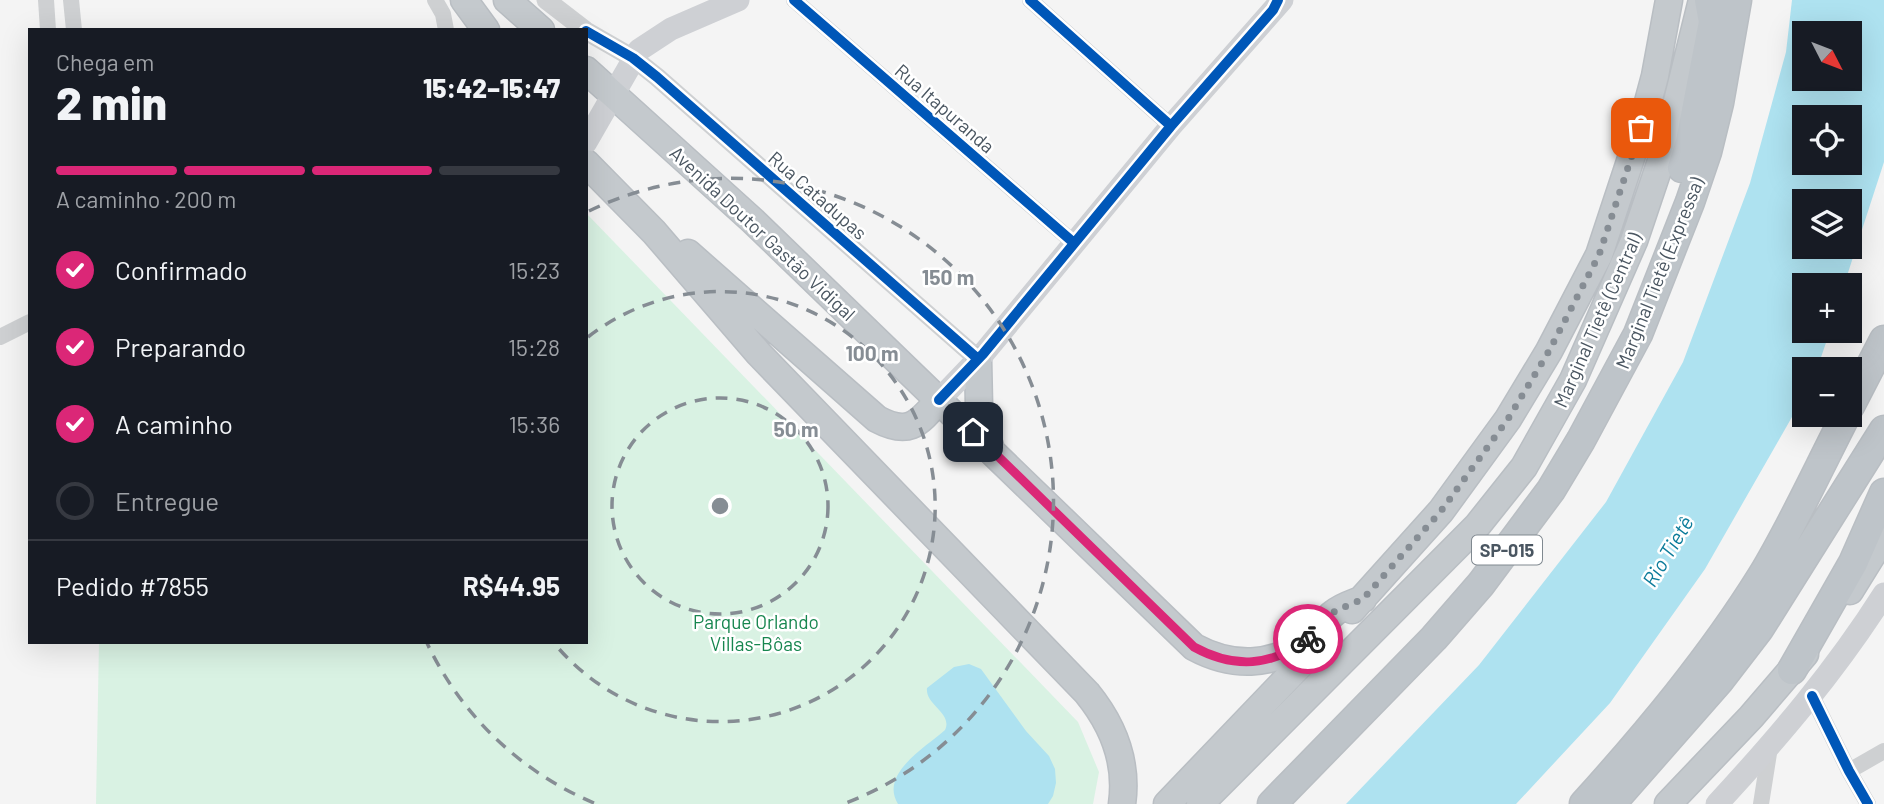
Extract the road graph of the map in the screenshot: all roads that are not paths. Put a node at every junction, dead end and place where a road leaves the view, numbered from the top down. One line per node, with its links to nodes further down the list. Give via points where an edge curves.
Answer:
1 (46, 0): 15 (street)
2 (71, 0): 16 (street)
3 (435, 0): 17 (street)
4 (464, 0): 18 (highway)
5 (508, 0): 19 (highway)
6 (546, 0): 20 (street, Rua Catadupas)
7 (738, 0): 22 (main road, via 655,38)
8 (794, 0): 29 (street, Rua Itapuranda)
9 (1030, 0): 25 (street)
10 (1669, 0): 31 (highway, via 1641,128)
11 (1702, 0): 44 (highway, Marginal Tietê (Central), via 1651,193 1615,289 1573,380 1503,496)
12 (1709, 0): 30 (highway, via 1713,22 1690,142 1671,206)
13 (1737, 0): 30 (highway, Marginal Tietê (Expressa) / SP-015, via 1707,152)
14 (1272, 3): 25 (main road)
15 (48, 28)
16 (74, 28)
17 (446, 28)
18 (485, 28)
19 (539, 28)
20 (583, 28)
21 (588, 31): 22 (street, Rua Catadupas)
22 (633, 58): 24 (main road); 35 (street, Rua Catadupas)
23 (588, 72): 24 (highway, Avenida Doutor Gastão Vidigal)
24 (615, 96): 26 (main road); 37 (highway, Avenida Doutor Gastão Vidigal)
25 (1171, 126): 29 (main road)
26 (588, 139)
27 (588, 165): 28 (highway)
28 (654, 232): 37 (highway, via 682,248 877,419 912,426); 51 (highway, via 759,354 1102,711 1123,769)
29 (1074, 243): 35 (main road)
30 (1672, 247): 54 (highway, Marginal Tietê (Expressa) / SP-015, via 1610,390 1520,533 1434,638)
31 (1599, 255): 44 (highway, via 1591,304 1550,385 1496,467 1430,550); 45 (highway, via 1508,419 1441,511)
32 (28, 323): 33 (street)
33 (0, 337)
34 (1884, 340): 36 (highway)
35 (978, 359): 37 (main road); 40 (highway, via 979,406)
36 (1862, 383)
37 (939, 400): 40 (highway, Avenida Doutor Gastão Vidigal)
38 (1840, 427): 55 (highway, via 1761,577 1663,712)
39 (1884, 430): 56 (highway, via 1759,629)
40 (991, 448): 45 (highway, Avenida Doutor Gastão Vidigal, via 1185,640 1212,657 1247,662 1280,655 1306,641 1335,611)
41 (1884, 493): 46 (highway, via 1853,563)
42 (1884, 536): 46 (highway)
43 (1884, 594): 47 (main road)
44 (1407, 598): 53 (highway, Marginal Tietê (Central))
45 (1363, 599): 52 (highway)
46 (1792, 670): 57 (highway)
47 (1811, 696): 48 (main road); 50 (street)
48 (1770, 747): 58 (main road); 59 (street)
49 (1884, 751): 50 (street)
50 (1849, 771): 60 (street)
51 (1122, 804)
52 (1167, 804)
53 (1200, 804)
54 (1272, 804)
55 (1584, 804)
56 (1611, 804)
57 (1668, 804)
58 (1717, 804)
59 (1760, 804)
60 (1868, 804)

